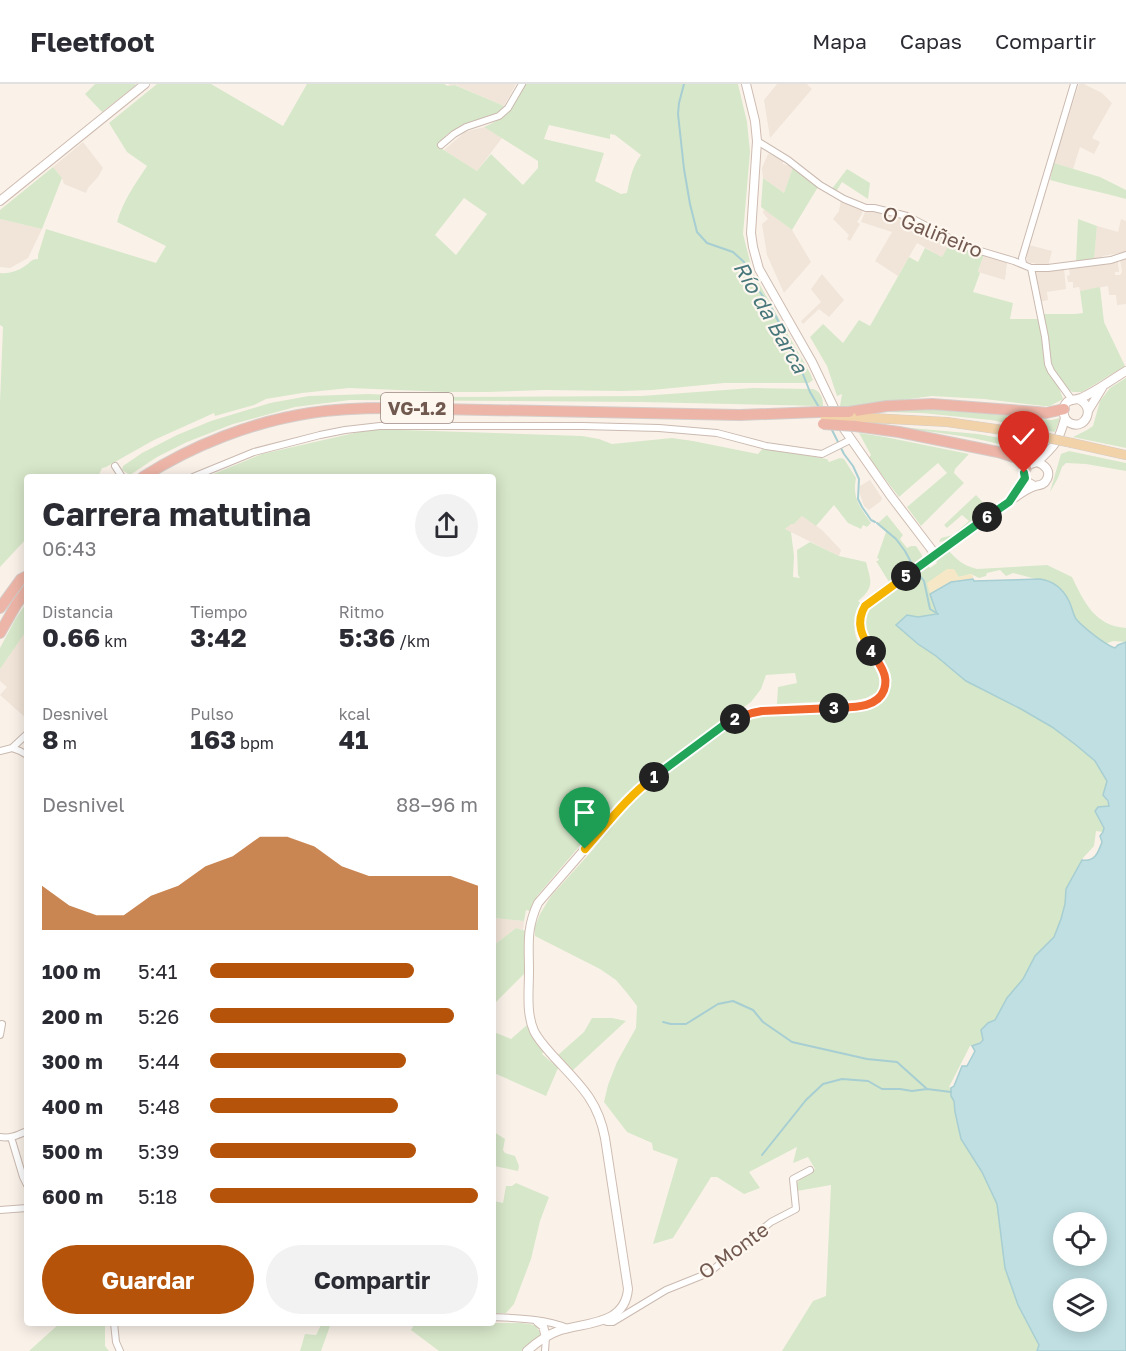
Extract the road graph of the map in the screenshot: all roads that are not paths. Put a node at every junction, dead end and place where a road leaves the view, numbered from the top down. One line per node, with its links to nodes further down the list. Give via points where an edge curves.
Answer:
1 (145, 84): 7 (street)
2 (522, 84): 6 (street, via 499,116 466,127)
3 (746, 84): 5 (street)
4 (1074, 84): 9 (street)
5 (757, 141): 9 (street, O Galiñeiro, via 844,199 907,216 967,247); 19 (street, via 751,223 755,255)
6 (441, 145)
7 (0, 201)
8 (1126, 255): 10 (street, O Galiñeiro)
9 (1023, 264): 10 (street, O Galiñeiro)
10 (1031, 268): 13 (street, via 1048,364)
11 (1126, 371): 12 (street)
12 (1103, 387): 13 (street); 14 (street)
13 (1075, 399): 14 (street, via 1084,402); 15 (street, via 1066,404)
14 (1088, 411): 17 (street, via 1086,419)
15 (1064, 413): 16 (highway, via 932,404 887,406); 17 (street); 18 (street)
16 (852, 418): 21 (main road, bridge, via 994,428); 24 (highway, via 1017,458); 25 (highway, VG-1.2, bridge, via 364,408 291,417 240,431 192,450)
17 (1075, 424): 18 (street)
18 (1061, 436): 20 (street)
19 (850, 440): 26 (street, via 822,454 766,446 717,433 659,428 380,426 320,435 254,452); 29 (street)
20 (1053, 448): 22 (street); 23 (street)
21 (1126, 455)
22 (1037, 462): 23 (street); 24 (street, via 1031,463)
23 (1048, 471): 27 (street, via 1045,482)
24 (1025, 473): 27 (street); 28 (street)
25 (148, 474)
26 (200, 474)
27 (1034, 486): 28 (street)
28 (1009, 502): 29 (street)
29 (935, 554): 49 (street, via 861,612 862,636 884,674 879,698 861,707 762,711 732,721 641,787 538,903 530,924 531,1023 538,1038 586,1091 601,1118)
30 (24, 578): 33 (highway)
31 (24, 585): 34 (highway)
32 (24, 594): 35 (highway)
33 (0, 608)
34 (0, 620)
35 (0, 633)
36 (24, 737): 37 (street)
37 (12, 748): 38 (street); 39 (street)
38 (0, 751)
39 (24, 754)
40 (3, 1024): 41 (street)
41 (0, 1035)
42 (24, 1132): 44 (street)
43 (0, 1137): 44 (street)
44 (11, 1137): 46 (street)
45 (810, 1170): 50 (street, O Monte, via 793,1179 796,1209 771,1222 711,1271)
46 (24, 1179)
47 (24, 1208): 48 (street)
48 (0, 1210)
49 (626, 1299): 50 (street); 52 (street)
50 (637, 1307): 52 (street, via 613,1322)
51 (496, 1317): 53 (street)
52 (604, 1321): 55 (street)
53 (538, 1322): 55 (street); 56 (street)
54 (114, 1326): 57 (street)
55 (568, 1329): 56 (street)
56 (546, 1337): 58 (street); 59 (street)
57 (120, 1351)
58 (527, 1351)
59 (545, 1351)

